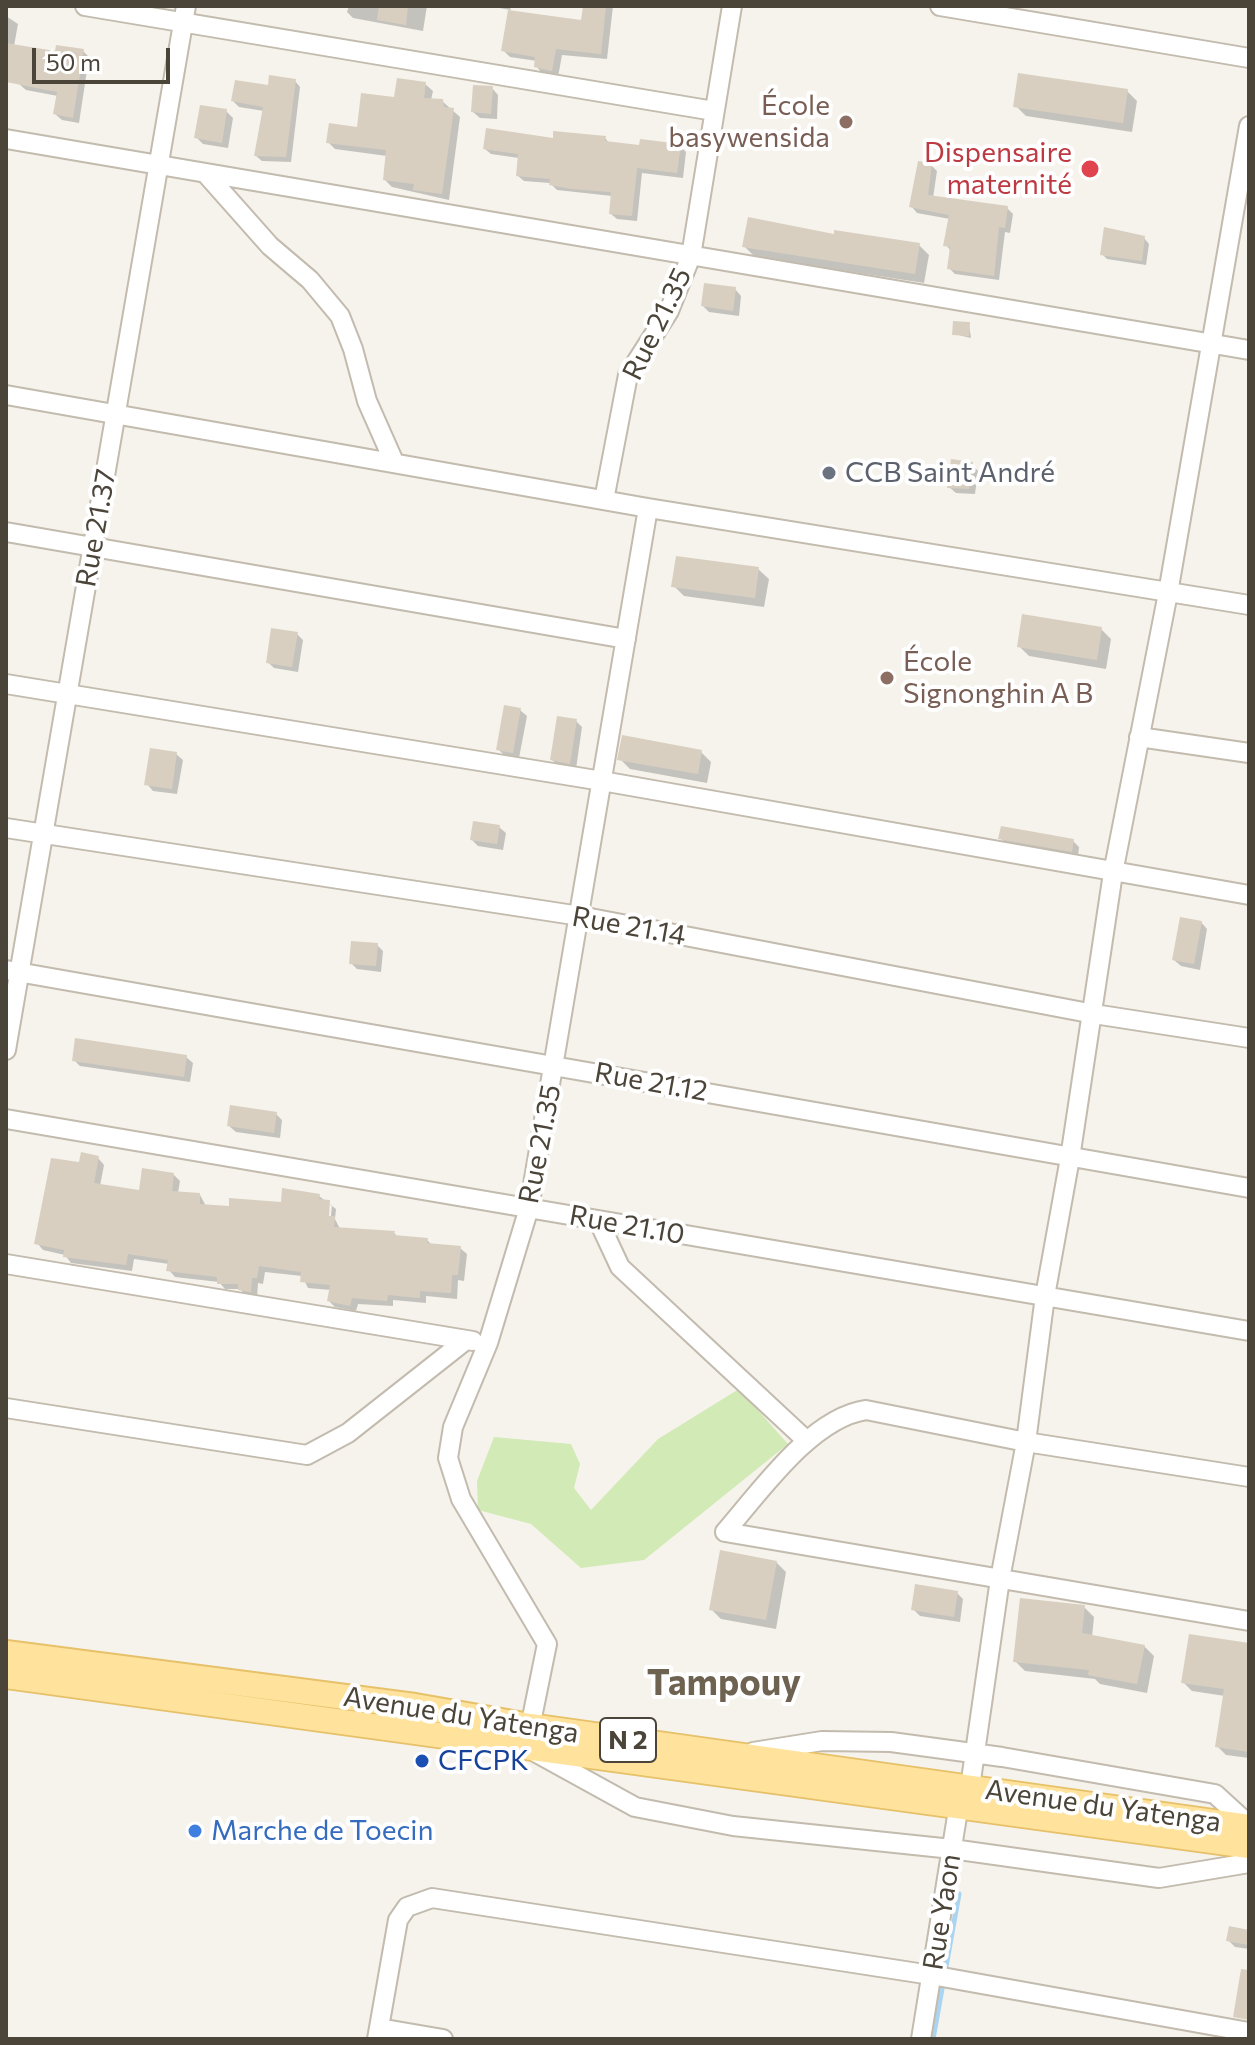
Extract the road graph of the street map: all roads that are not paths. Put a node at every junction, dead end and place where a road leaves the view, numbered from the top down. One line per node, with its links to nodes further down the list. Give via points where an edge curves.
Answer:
1 (85, 6): 4 (street)
2 (732, 6): 6 (street, Rue 21.35)
3 (940, 6): 5 (street)
4 (185, 15): 6 (street); 9 (street, Rue 21.37)
5 (1249, 58)
6 (714, 111): 12 (street, Rue 21.35)
7 (1249, 126): 11 (street, Rue Yaon)
8 (6, 139): 9 (street)
9 (158, 167): 10 (street); 16 (street, Rue 21.37)
10 (207, 175): 12 (street); 17 (street, via 340,316 367,401)
11 (1242, 206): 13 (street, Rue Yaon)
12 (691, 256): 13 (street); 18 (street, Rue 21.35, via 669,311 628,375)
13 (1211, 343): 14 (street); 22 (street, Rue Yaon)
14 (1249, 350)
15 (6, 395): 16 (street)
16 (115, 412): 17 (street); 21 (street, Rue 21.37)
17 (394, 462): 18 (street)
18 (604, 500): 19 (street)
19 (648, 508): 22 (street); 24 (street, Rue 21.35)
20 (6, 532): 21 (street)
21 (93, 544): 24 (street); 26 (street, Rue 21.37)
22 (1168, 593): 23 (street); 27 (street, Rue Yaon)
23 (1249, 605)
24 (626, 639): 29 (street, Rue 21.35)
25 (6, 684): 26 (street)
26 (67, 694): 29 (street); 31 (street, Rue 21.37)
27 (1139, 737): 28 (street); 32 (street, Rue Yaon)
28 (1249, 753)
29 (602, 781): 32 (street); 34 (street, Rue 21.35)
30 (6, 828): 31 (street, Rue 21.14)
31 (43, 834): 34 (street, Rue 21.14); 35 (street, Rue 21.37)
32 (1113, 873): 33 (street); 36 (street, Rue Yaon)
33 (1249, 895)
34 (580, 916): 36 (street, Rue 21.14); 39 (street, Rue 21.35)
35 (12, 971): 38 (street, Rue 21.37); 39 (street, Rue 21.12)
36 (1094, 1014): 37 (street, Rue 21.14); 41 (street, Rue Yaon)
37 (1249, 1038)
38 (6, 1050)
39 (556, 1064): 41 (street, Rue 21.12); 43 (street, Rue 21.35)
40 (6, 1119): 43 (street, Rue 21.10)
41 (1070, 1158): 42 (street, Rue 21.12); 46 (street, Rue Yaon)
42 (1249, 1188)
43 (529, 1208): 44 (street, Rue 21.10); 49 (street, Rue 21.35)
44 (598, 1220): 46 (street, Rue 21.10); 51 (street, via 620,1267)
45 (6, 1264): 48 (street)
46 (1045, 1296): 47 (street, Rue 21.10); 52 (street, Rue Yaon)
47 (1249, 1331)
48 (466, 1340): 49 (street); 50 (street, via 348,1433 307,1455)
49 (488, 1343): 58 (street, Rue 21.35, via 453,1427 448,1458 461,1499 547,1644)
50 (6, 1408)
51 (807, 1441): 52 (street, via 851,1413 866,1410); 54 (street, via 725,1532)
52 (1026, 1442): 53 (street); 54 (street, Rue Yaon)
53 (1249, 1477)
54 (1000, 1579): 55 (street); 59 (street, Rue Yaon)
55 (1249, 1621)
56 (6, 1653): 58 (main road, Avenue du Yatenga / N 2, via 415,1706)
57 (6, 1676): 58 (main road, Avenue du Yatenga / N 2)
58 (528, 1736): 60 (main road, Avenue du Yatenga / N 2); 61 (main road, Avenue du Yatenga / N 2); 64 (street, via 635,1807 733,1826)
59 (975, 1753): 60 (street, via 891,1742 822,1741); 61 (street, Rue Yaon); 62 (street, via 1215,1794)
60 (736, 1755): 61 (main road, Avenue du Yatenga / N 2)
61 (965, 1796): 62 (main road, Avenue du Yatenga / N 2); 63 (main road, Avenue du Yatenga / N 2); 64 (street, Rue Yaon)
62 (1249, 1826)
63 (1249, 1846)
64 (952, 1849): 65 (street, via 1159,1878); 66 (street, Rue Yaon)
65 (1249, 1863)
66 (931, 1975): 67 (street); 68 (street, via 419,1899 398,1920); 70 (street, Rue Yaon)
67 (1249, 2032)
68 (378, 2034): 69 (street)
69 (443, 2039)
70 (921, 2039)

